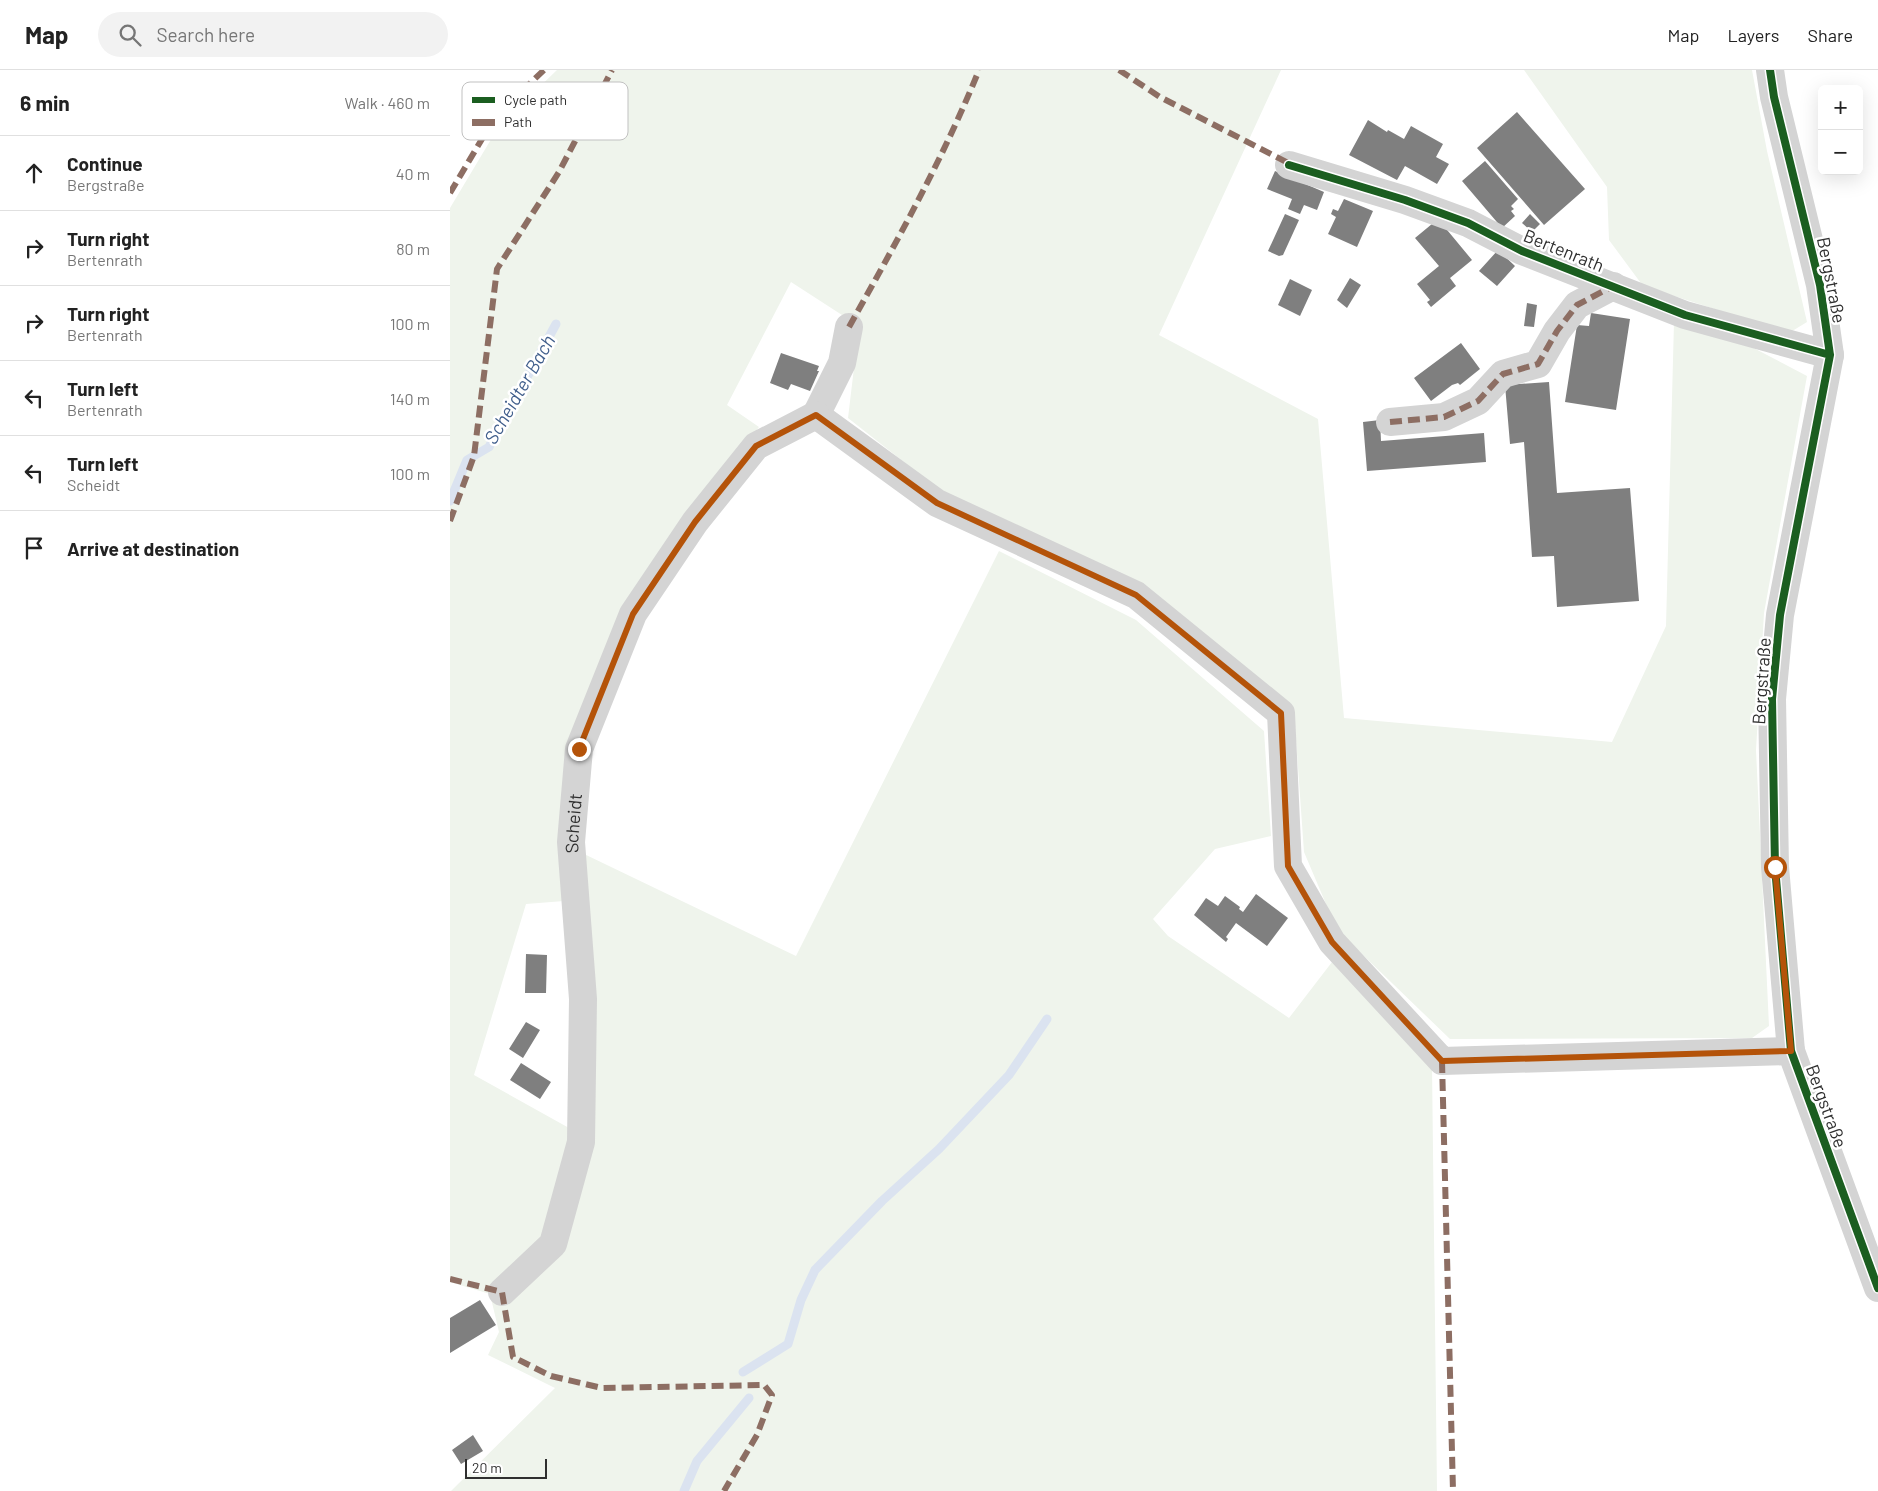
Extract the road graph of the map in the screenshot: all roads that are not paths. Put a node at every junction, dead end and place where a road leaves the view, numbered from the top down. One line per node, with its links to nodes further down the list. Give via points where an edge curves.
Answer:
1 (1770, 70): 5 (street, Bergstraße, via 1820,285)
2 (1289, 165): 3 (street, Bertenrath, via 1468,223 1522,251)
3 (1613, 286): 5 (street, Bertenrath, via 1685,315); 7 (street, Bertenrath, via 1577,306 1557,331 1538,364 1503,374 1478,401 1444,417)
4 (849, 327): 6 (street, via 842,363)
5 (1830, 355): 8 (street, Bergstraße, via 1780,615 1772,699 1775,867)
6 (816, 415): 8 (street, via 937,503 1136,595 1281,713 1288,866 1332,942 1442,1061); 10 (street, Scheidt, via 756,446 695,522 633,614 579,749 571,842 583,999 581,1142 553,1244)
7 (1390, 422)
8 (1791, 1051): 9 (street, Bergstraße)
9 (1878, 1288)
10 (502, 1292)

